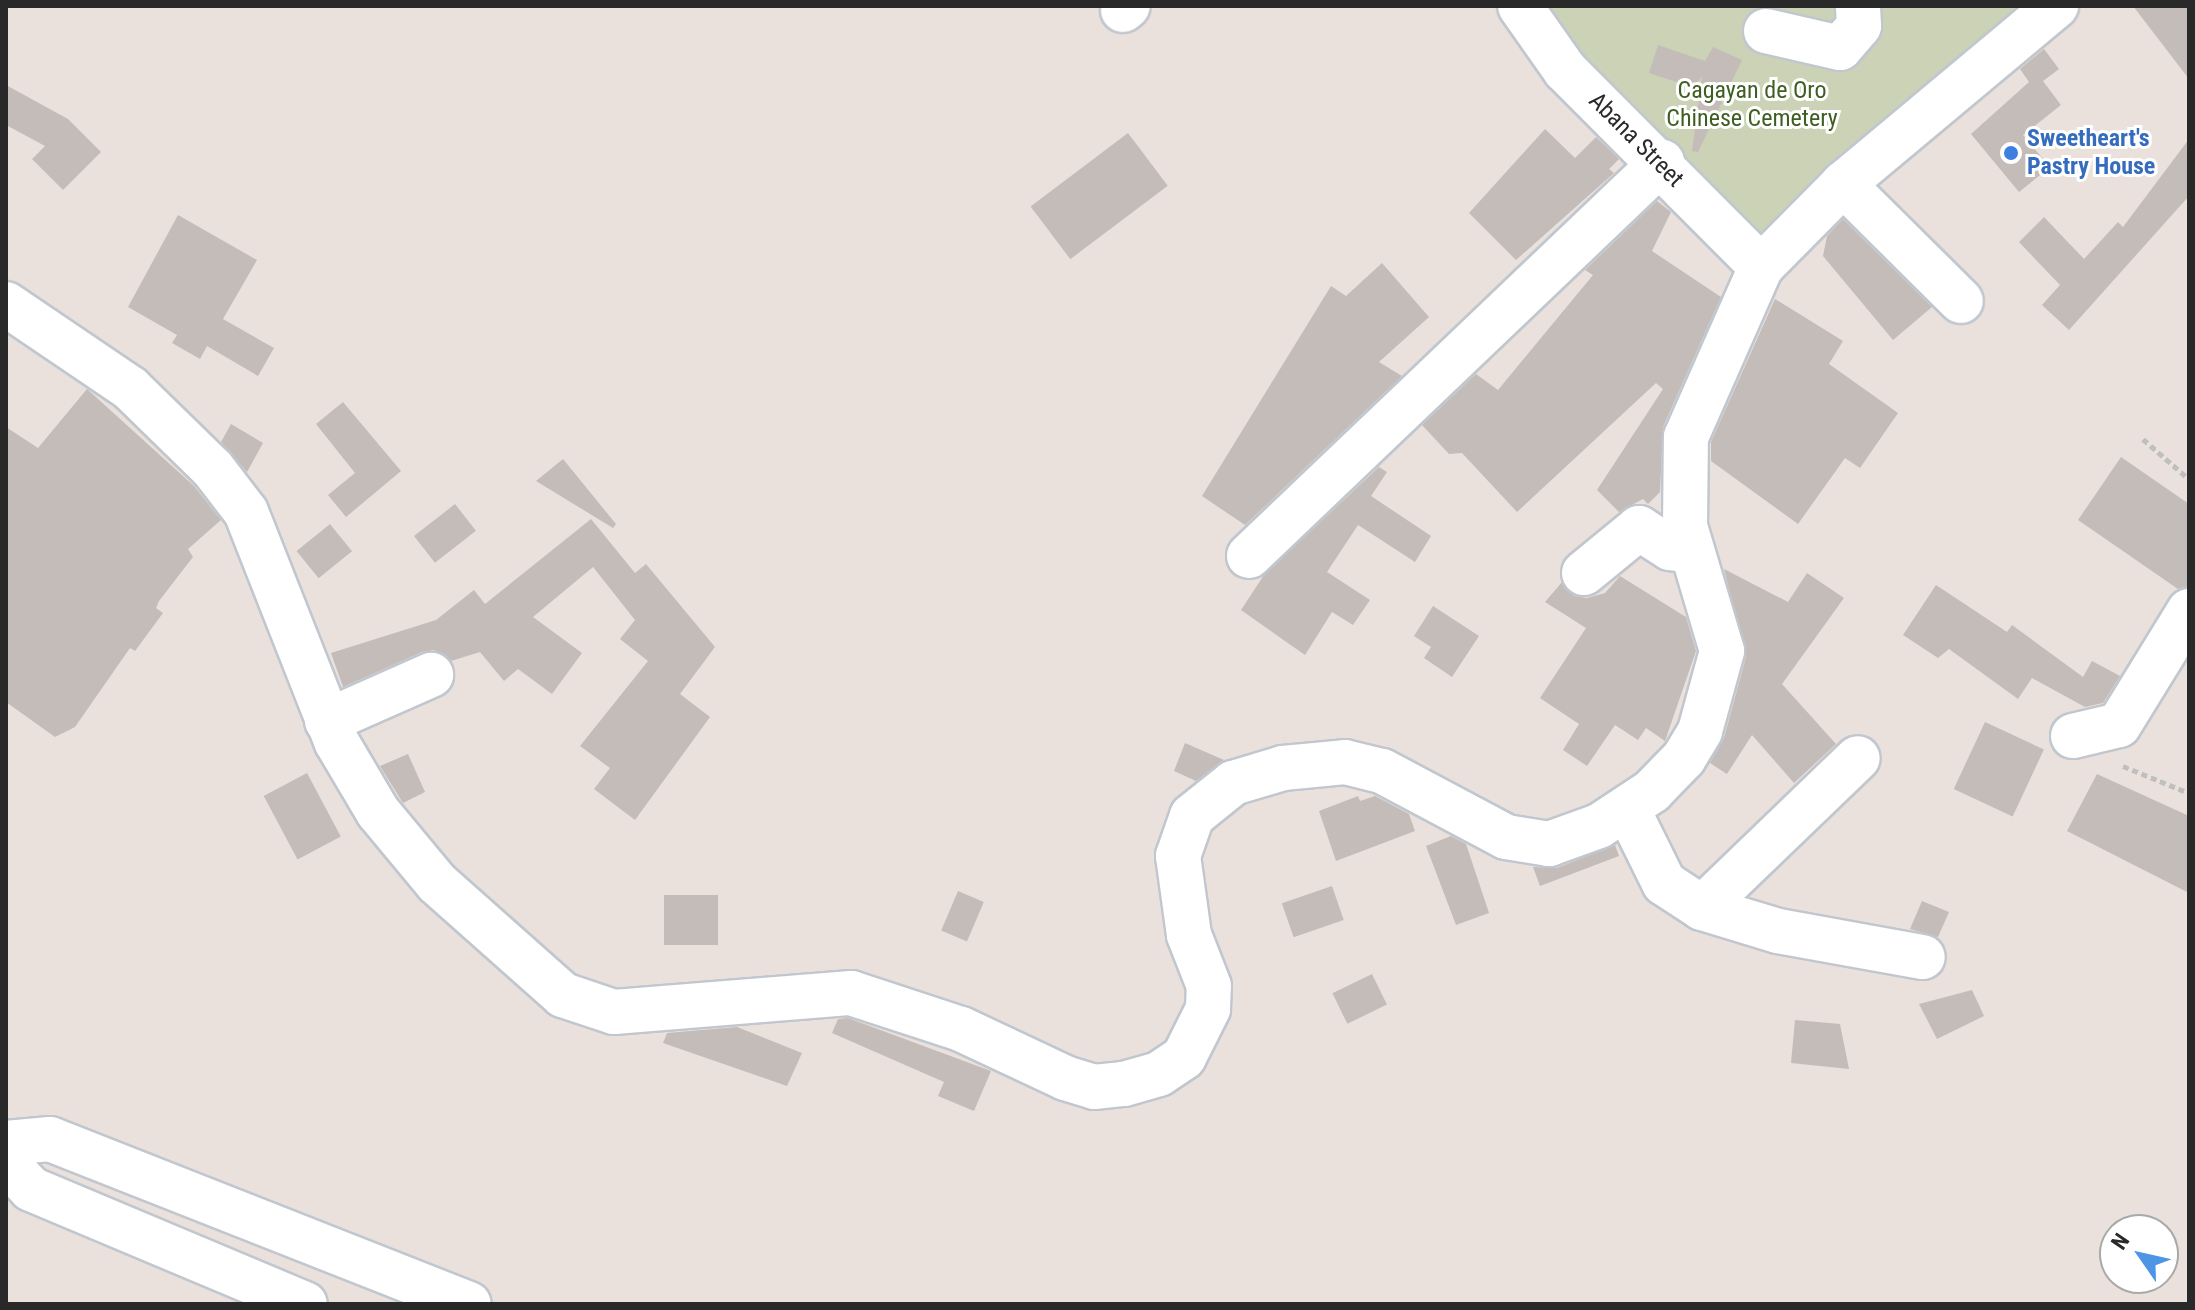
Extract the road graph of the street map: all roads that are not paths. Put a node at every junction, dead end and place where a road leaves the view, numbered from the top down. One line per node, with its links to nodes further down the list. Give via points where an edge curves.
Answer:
1 (1520, 6): 5 (street, Abana Street, via 1565,70)
2 (1858, 6): 4 (street, via 1859,26 1840,48)
3 (2056, 6): 6 (street)
4 (1766, 31)
5 (1662, 162): 7 (street, Abana Street); 11 (street)
6 (1843, 184): 7 (street); 8 (street)
7 (1761, 267): 10 (street, via 1686,437 1683,493)
8 (1961, 301)
9 (6, 304): 15 (street, via 130,388 238,501 269,561)
10 (1692, 551): 12 (street, via 1670,548 1639,528); 18 (street, via 1705,574 1722,651 1718,678 1684,758)
11 (1249, 556)
12 (1584, 573)
13 (2189, 611): 16 (street, via 2119,725)
14 (431, 675): 15 (street)
15 (327, 721): 18 (street, via 378,812 437,883 563,995 614,1012 867,996 1094,1087 1159,1074 1184,1057 1197,1034 1209,986 1189,935 1178,856 1192,816 1233,783 1283,768 1345,762 1382,771 1506,837 1549,844 1572,841)
16 (2073, 736)
17 (1858, 758): 19 (street)
18 (1627, 808): 19 (street, via 1664,883)
19 (1702, 908): 20 (street, via 1737,922)
20 (1923, 957)
21 (6, 1143): 24 (street, via 50,1139)
22 (6, 1163): 23 (street, via 31,1189)
23 (305, 1304)
24 (469, 1304)

